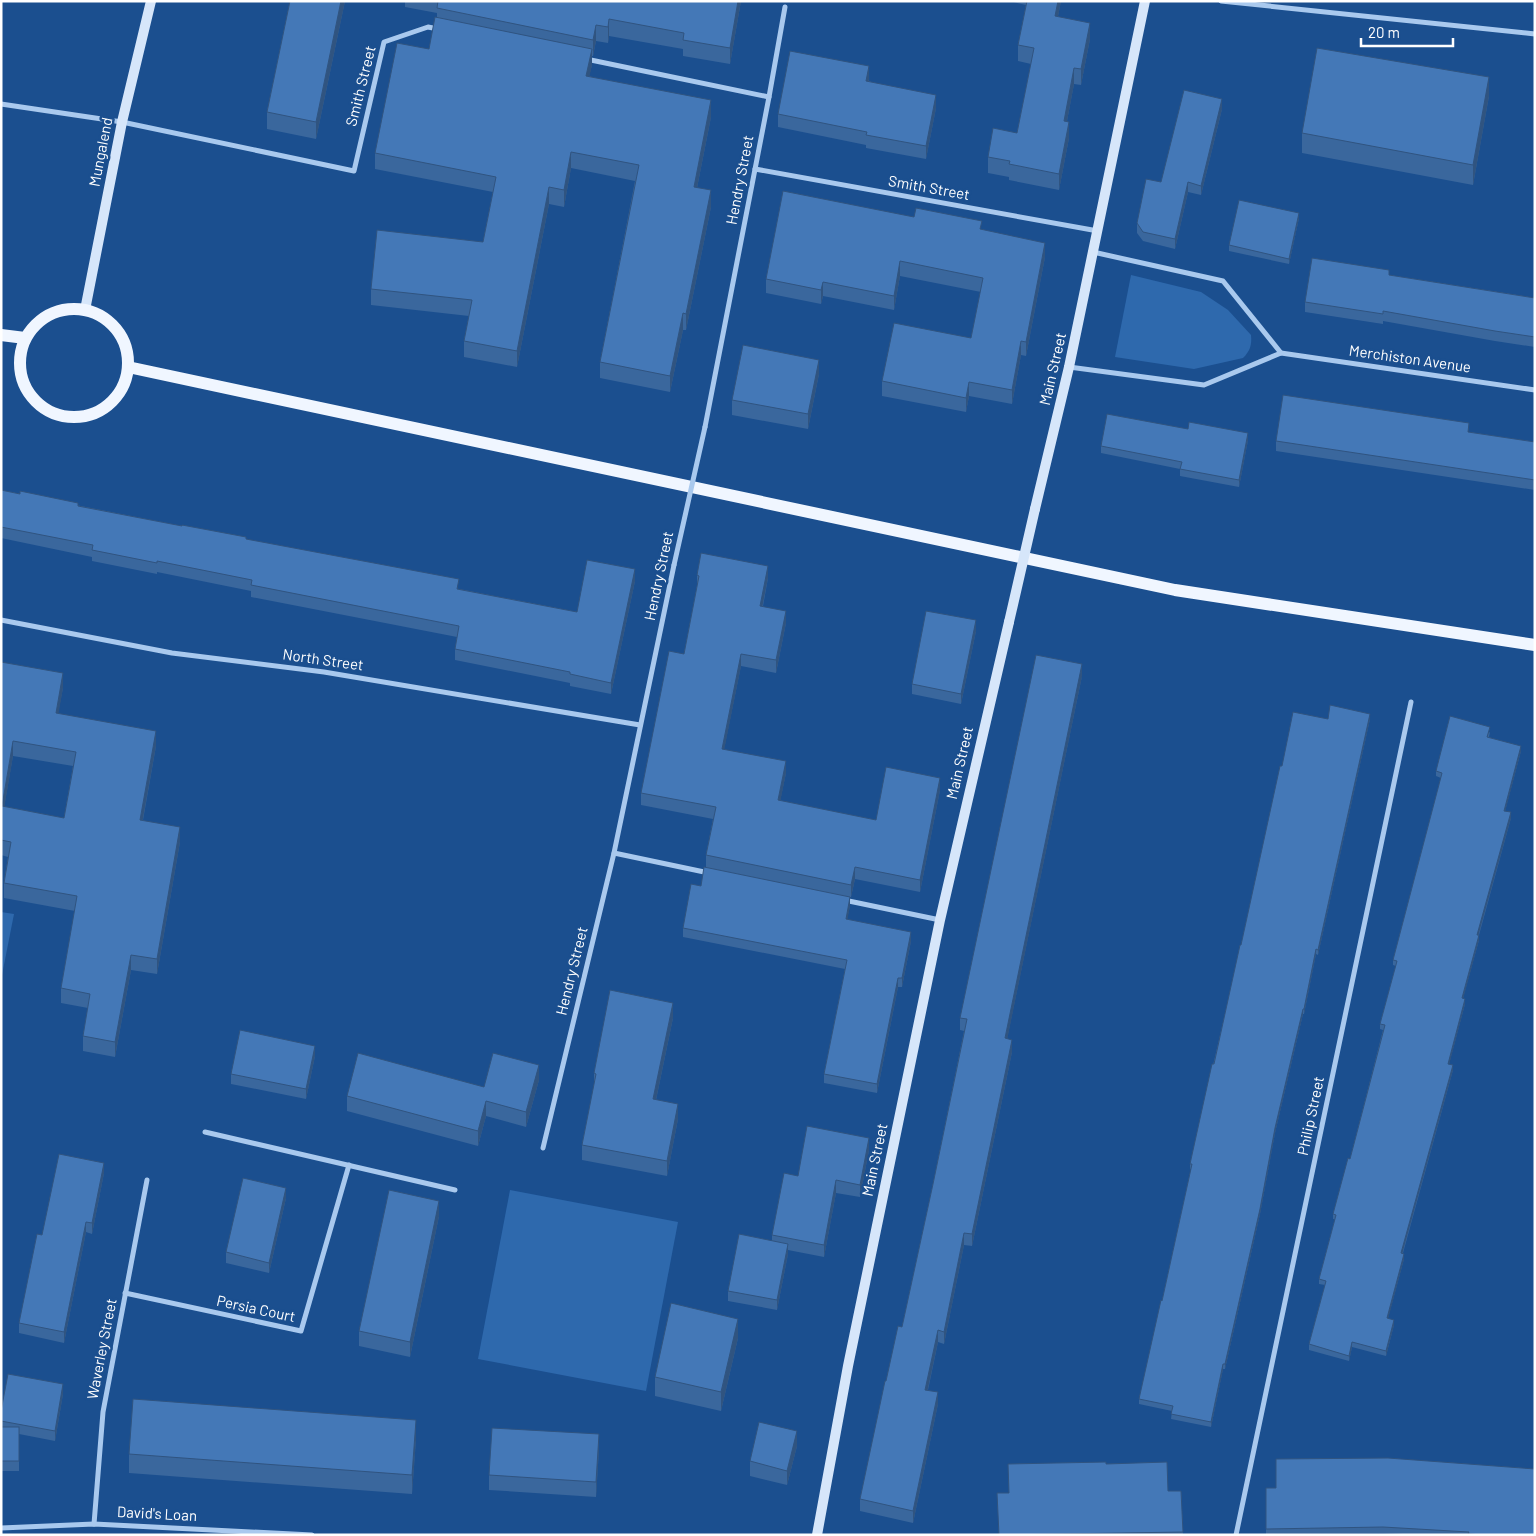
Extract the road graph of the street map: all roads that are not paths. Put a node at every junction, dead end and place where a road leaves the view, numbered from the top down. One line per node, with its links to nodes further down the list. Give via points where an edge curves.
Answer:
1 (151, 1): 10 (main road, Mungalend)
2 (1145, 1): 12 (main road, Main Street)
3 (1221, 1): 6 (street)
4 (784, 7): 8 (street, Hendry Street)
5 (447, 30): 10 (street, Smith Street, via 428,26 384,42 354,170)
6 (1535, 34)
7 (580, 58): 8 (street)
8 (769, 98): 11 (street, Hendry Street)
9 (1, 104): 10 (street, Smith Street)
10 (122, 122): 14 (main road, Mungalend)
11 (755, 169): 12 (street, Smith Street); 24 (street, Hendry Street, bridge, via 705,427)
12 (1098, 231): 13 (main road, Main Street)
13 (1093, 252): 17 (street, via 1223,281); 19 (main road, Main Street)
14 (86, 310): 16 (main road, via 68,308 50,314); 18 (main road, via 104,317 118,330 126,347)
15 (1, 335): 16 (main road)
16 (25, 338): 18 (main road, via 20,356 21,376 29,393 42,407 59,416 88,415 113,401 123,386)
17 (1281, 353): 19 (street, via 1204,385); 20 (street, Merchiston Avenue)
18 (128, 367): 22 (main road, via 1174,590)
19 (1070, 367): 28 (main road, Main Street, bridge)
20 (1535, 390)
21 (1, 620): 24 (street, North Street, via 172,653 324,672)
22 (1535, 645)
23 (1411, 702): 40 (street, Philip Street)
24 (640, 726): 25 (street, Hendry Street)
25 (614, 854): 26 (street); 30 (street, Hendry Street)
26 (719, 875)
27 (834, 898): 28 (street)
28 (940, 920): 39 (main road, Main Street, via 848,1366)
29 (205, 1132): 31 (street)
30 (543, 1148)
31 (349, 1165): 33 (street); 34 (street, Persia Court, via 301,1332)
32 (147, 1180): 34 (street, Waverley Street)
33 (456, 1190)
34 (125, 1293): 35 (street, Waverley Street, via 103,1412)
35 (94, 1524): 36 (street, David's Loan); 37 (street, David's Loan)
36 (1, 1528)
37 (297, 1534): 38 (street, David's Loan)
38 (312, 1535)
39 (817, 1535)
40 (1236, 1535)

